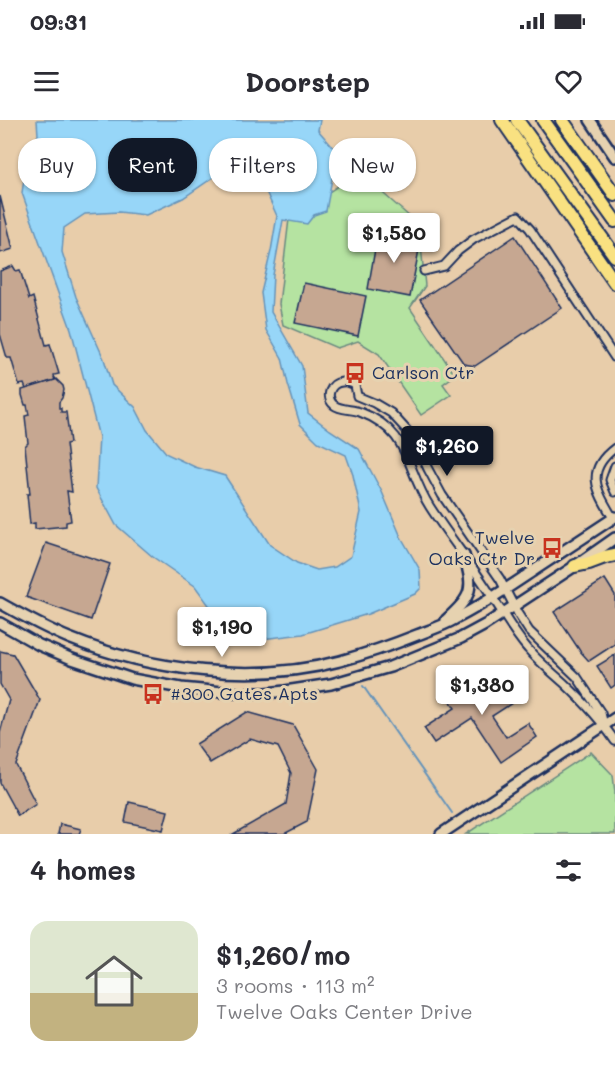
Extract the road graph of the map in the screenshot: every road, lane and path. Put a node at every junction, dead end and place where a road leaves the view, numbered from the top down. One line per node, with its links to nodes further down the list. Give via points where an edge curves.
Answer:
1 (492, 120): 12 (highway)
2 (502, 120): 12 (highway)
3 (517, 120): 13 (highway)
4 (543, 120): 11 (highway)
5 (562, 120): 9 (highway)
6 (567, 120): 9 (highway)
7 (590, 120): 8 (main road)
8 (615, 157)
9 (599, 172): 10 (highway)
10 (615, 195)
11 (615, 221)
12 (575, 226): 15 (highway)
13 (615, 256)
14 (424, 272): 16 (street, via 444,266 474,239 519,216)
15 (615, 283)
16 (615, 358)
17 (357, 396): 18 (street); 18 (street, via 355,385 346,382 339,382 329,392 332,404); 27 (street, via 392,413 414,437 442,495)
18 (353, 410): 24 (street, via 376,420 397,437 430,507)
19 (615, 448): 22 (street, via 600,463 596,483)
20 (615, 466): 21 (street, via 610,480)
21 (615, 492)
22 (614, 518): 27 (main road)
23 (615, 538): 26 (main road)
24 (464, 555): 28 (street); 33 (main road, via 470,592 461,607)
25 (615, 555): 26 (highway)
26 (575, 566): 30 (main road)
27 (505, 590): 28 (main road); 30 (street)
28 (493, 598): 31 (street); 33 (main road)
29 (0, 603): 33 (main road, via 46,628 99,649 151,663 214,672 269,672 338,662)
30 (513, 606): 31 (main road); 35 (street, via 529,631 583,685 601,712)
31 (502, 612): 32 (main road, via 461,638 390,667 331,684 266,693 181,688 132,679 39,645); 35 (street, via 531,653)
32 (0, 623)
33 (439, 627)
34 (615, 718): 35 (main road)
35 (604, 725): 36 (street); 37 (main road)
36 (615, 741)
37 (441, 834)

